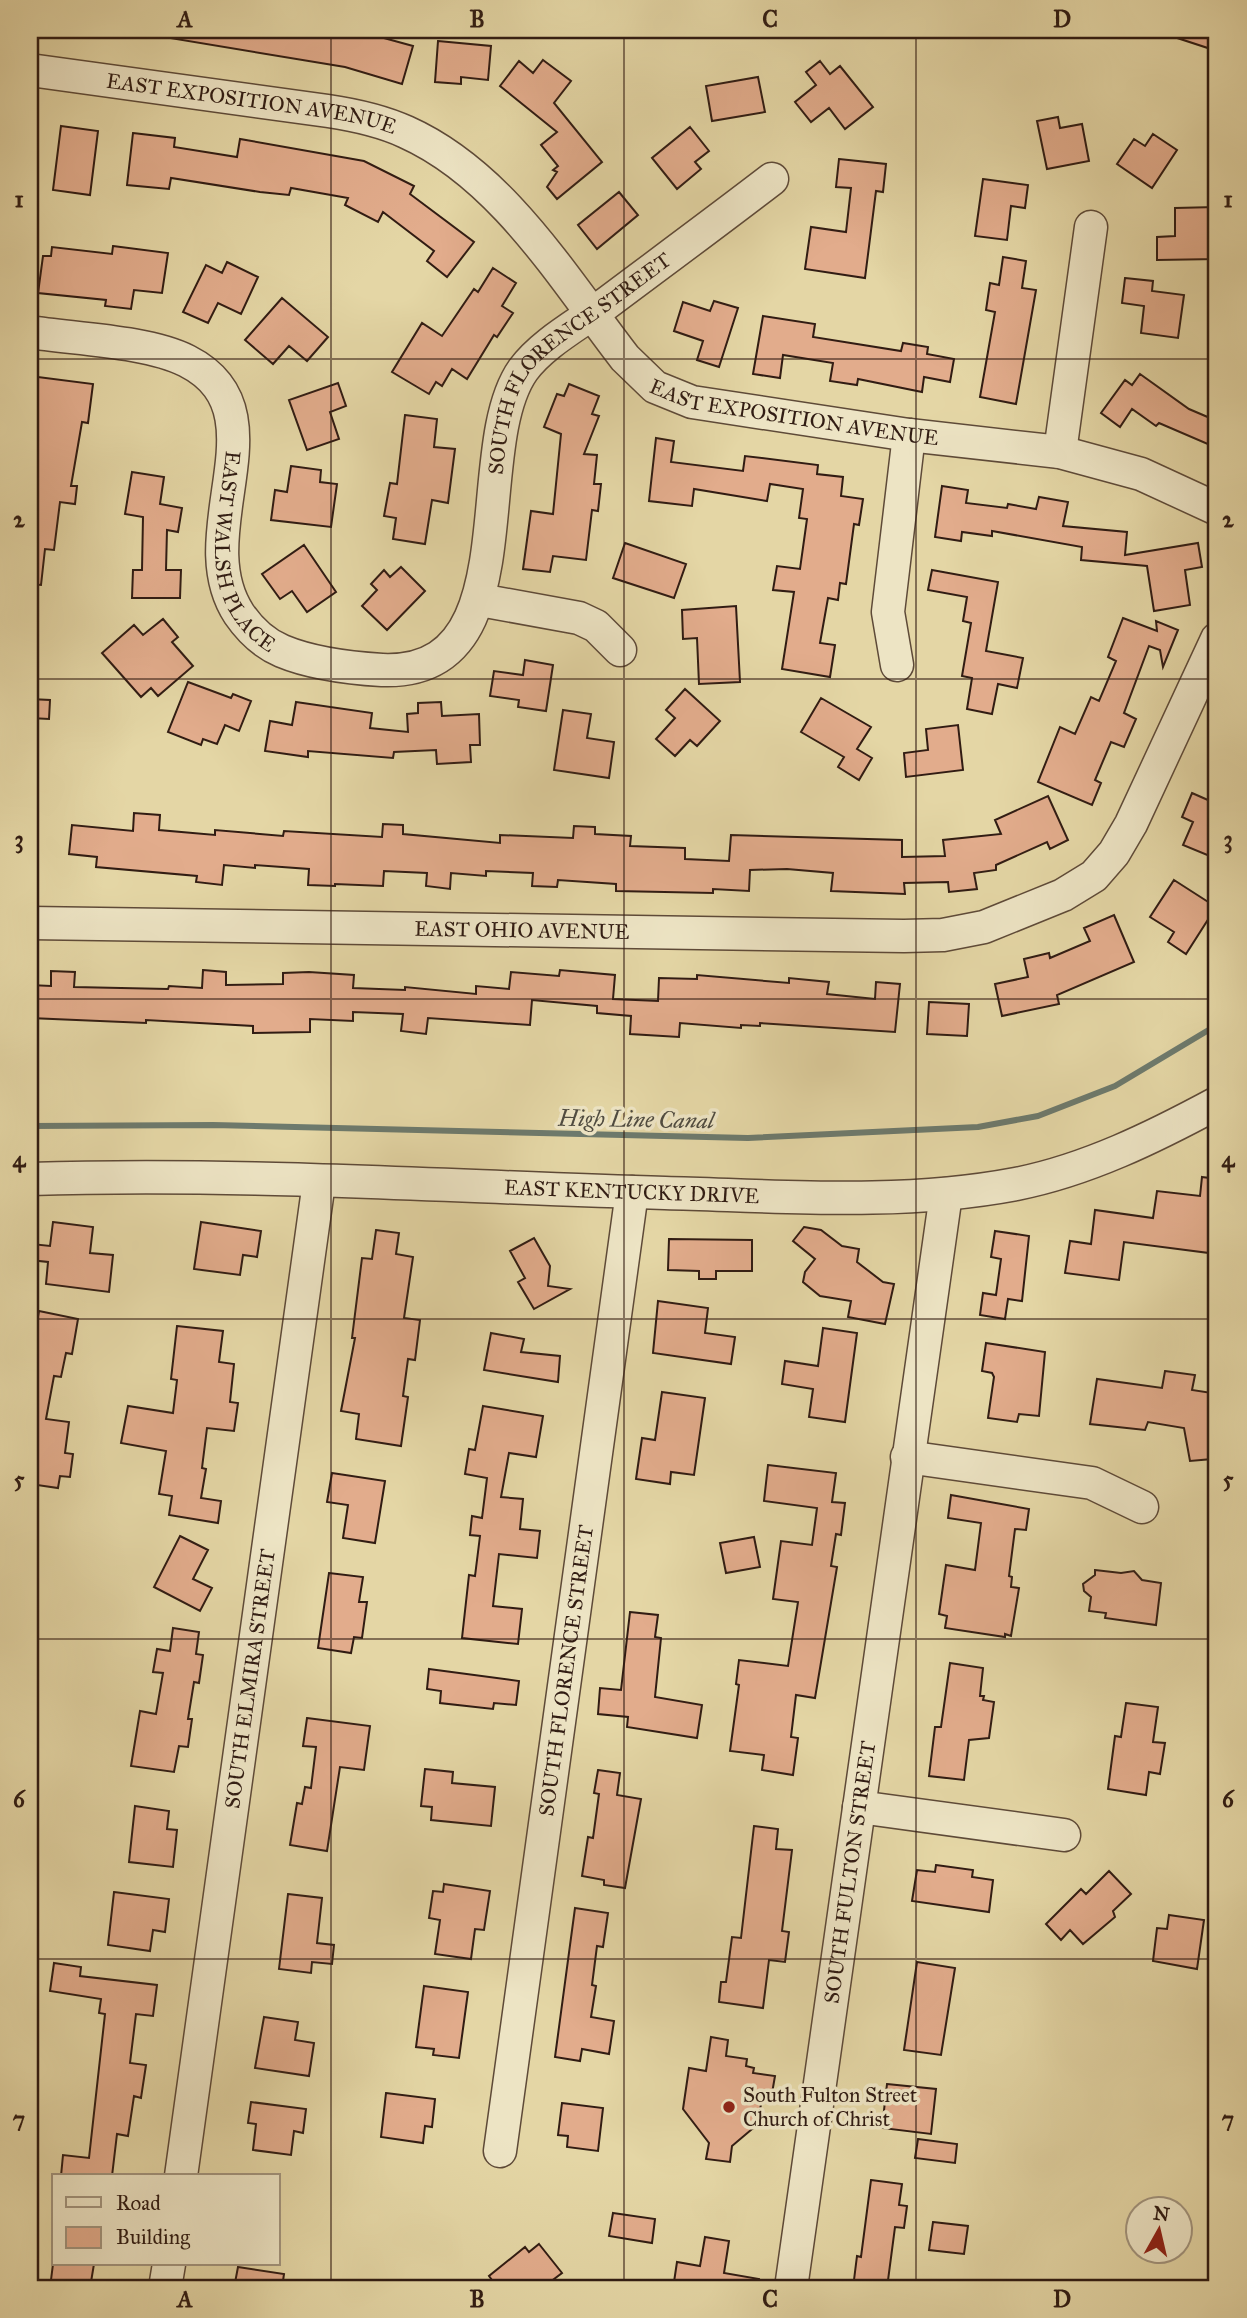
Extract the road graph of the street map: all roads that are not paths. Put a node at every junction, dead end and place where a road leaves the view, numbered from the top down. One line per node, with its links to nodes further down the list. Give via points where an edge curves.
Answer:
1 (30, 72): 4 (street, EAST EXPOSITION AVENUE, via 359,117 469,155)
2 (772, 179): 4 (street, SOUTH FLORENCE STREET)
3 (1091, 227): 7 (street)
4 (591, 314): 6 (street, EAST EXPOSITION AVENUE, via 637,372 672,396); 9 (street, SOUTH FLORENCE STREET, via 530,363 512,391 502,428)
5 (30, 332): 9 (street, EAST WALSH PLACE, via 169,355 199,368 220,391 235,434 221,539 222,571 233,605 267,643 298,657 334,664 390,670 418,666 456,641)
6 (909, 435): 7 (street, EAST EXPOSITION AVENUE); 12 (street, via 888,612)
7 (1060, 452): 8 (street, EAST EXPOSITION AVENUE, via 1141,474)
8 (1217, 509)
9 (480, 600): 11 (street, via 579,618 596,626)
10 (1217, 639): 13 (street, EAST OHIO AVENUE, via 1143,801 1114,853 1087,881 1011,918 964,932 904,936)
11 (620, 650)
12 (897, 665)
13 (30, 923)
14 (1217, 1103): 18 (street, EAST KENTUCKY DRIVE, via 1099,1160 1018,1184)
15 (30, 1179): 16 (street, EAST KENTUCKY DRIVE)
16 (319, 1182): 17 (street, EAST KENTUCKY DRIVE); 24 (street, SOUTH ELMIRA STREET)
17 (632, 1192): 18 (street, EAST KENTUCKY DRIVE, via 871,1198); 23 (street, SOUTH FLORENCE STREET)
18 (946, 1194): 19 (street, SOUTH FULTON STREET)
19 (907, 1457): 20 (street, via 1092,1483); 21 (street, SOUTH FULTON STREET)
20 (1142, 1507)
21 (859, 1807): 22 (street); 27 (street, SOUTH FULTON STREET)
22 (1064, 1835)
23 (500, 2151)
24 (181, 2174)
25 (169, 2266): 26 (street)
26 (165, 2288)
27 (791, 2288)

